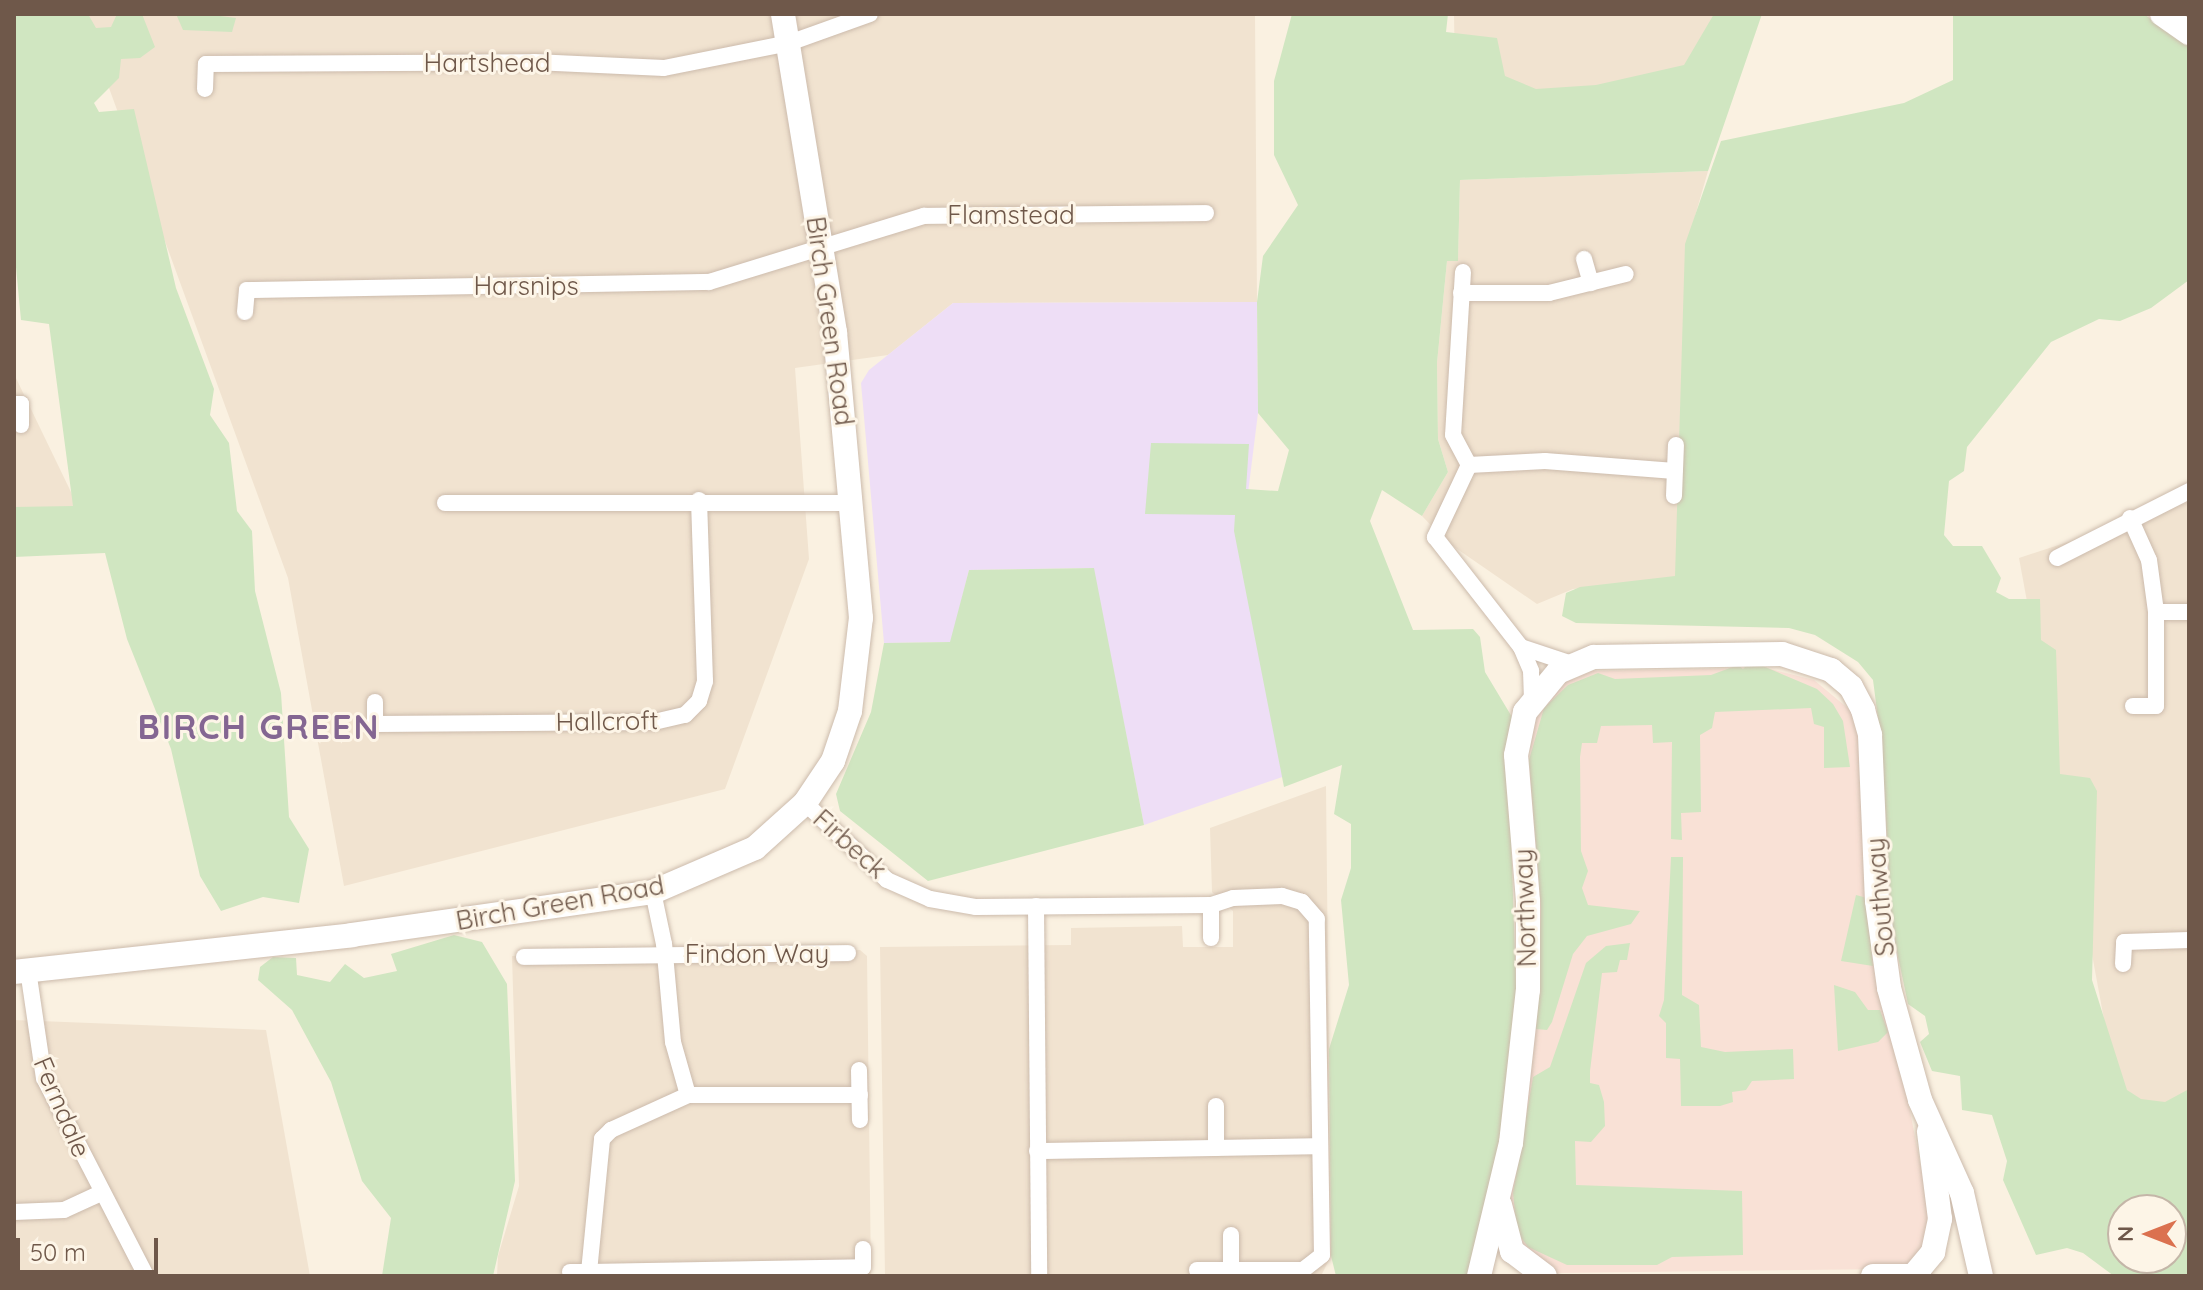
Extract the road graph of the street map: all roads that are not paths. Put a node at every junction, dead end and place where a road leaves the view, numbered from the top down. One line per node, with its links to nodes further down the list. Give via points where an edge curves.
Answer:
1 (783, 14): 5 (street, Birch Green Road)
2 (870, 14): 5 (street)
3 (2162, 14): 4 (street)
4 (2189, 33)
5 (789, 43): 6 (street, Hartshead, via 664,68 534,62 206,64); 8 (street, Birch Green Road)
6 (205, 89)
7 (1206, 213): 8 (street, Flamstead, via 924,216)
8 (820, 245): 14 (street, Harsnips, via 709,282 247,290); 24 (street, Birch Green Road)
9 (1584, 259): 12 (street)
10 (1463, 272): 13 (street)
11 (1626, 274): 12 (street)
12 (1591, 283): 13 (street, via 1531,295)
13 (1461, 293): 18 (street, via 1453,435)
14 (245, 312)
15 (14, 404): 16 (street, via 21,404)
16 (21, 425)
17 (1676, 445): 19 (street)
18 (1469, 465): 19 (street, via 1545,461); 29 (street, via 1439,520 1436,542)
19 (1675, 471): 21 (street)
20 (2189, 491): 25 (street)
21 (1674, 496)
22 (699, 500): 23 (street); 24 (street); 32 (street, Hallcroft, via 705,681 699,701 685,715 654,722 375,724)
23 (445, 503)
24 (854, 503): 34 (street, Birch Green Road, via 861,618 855,687 833,761)
25 (2130, 518): 26 (street); 27 (street, via 2149,560)
26 (2057, 558)
27 (2156, 612): 28 (street); 33 (street, via 2156,706)
28 (2189, 612)
29 (1521, 647): 30 (street); 31 (street, via 1531,671)
30 (1573, 664): 31 (street); 50 (street, Southway, via 1594,657 1782,654 1820,665 1851,687 1870,735 1877,901 1889,988)
31 (1532, 699): 55 (street, Northway, via 1516,755 1528,901 1528,990 1519,1098)
32 (375, 702)
33 (2133, 706)
34 (805, 803): 35 (street, Birch Green Road, via 755,848); 37 (street, Firbeck, via 887,880 905,890 954,904)
35 (653, 892): 41 (street, Findon Way); 44 (street, Birch Green Road, via 331,938)
36 (1211, 905): 37 (street, Firbeck); 38 (street); 51 (street, Firbeck, via 1233,898 1282,896 1302,902 1317,919)
37 (1036, 906): 53 (street)
38 (1211, 938)
39 (2189, 940): 43 (street, via 2124,942)
40 (848, 953): 41 (street, Findon Way)
41 (666, 954): 42 (street, Findon Way); 46 (street, Findon Way, via 671,1034)
42 (524, 957)
43 (2123, 964)
44 (21, 971): 54 (street, Ferndale, via 44,1078)
45 (859, 1070): 47 (street)
46 (688, 1095): 47 (street); 62 (street, via 602,1139)
47 (860, 1095): 49 (street)
48 (1216, 1106): 52 (street)
49 (860, 1120)
50 (1928, 1122): 64 (street, via 1940,1219 1933,1252); 70 (street, Southway, via 1962,1193)
51 (1320, 1146): 52 (street); 60 (street, via 1322,1255 1317,1262 1303,1270)
52 (1216, 1148): 53 (street)
53 (1037, 1151): 66 (street)
54 (101, 1193): 56 (street, via 64,1210); 65 (street, Ferndale)
55 (1499, 1194): 67 (street, Northway); 68 (street, via 1512,1251)
56 (14, 1212)
57 (1231, 1235): 60 (street)
58 (863, 1249): 63 (street, via 863,1267)
59 (1197, 1270): 60 (street)
60 (1231, 1270)
61 (570, 1272): 62 (street)
62 (589, 1272): 63 (street)
63 (672, 1274)
64 (1917, 1275): 69 (street)
65 (146, 1276)
66 (1039, 1276)
67 (1479, 1276)
68 (1545, 1276)
69 (1873, 1276)
70 (1981, 1276)

